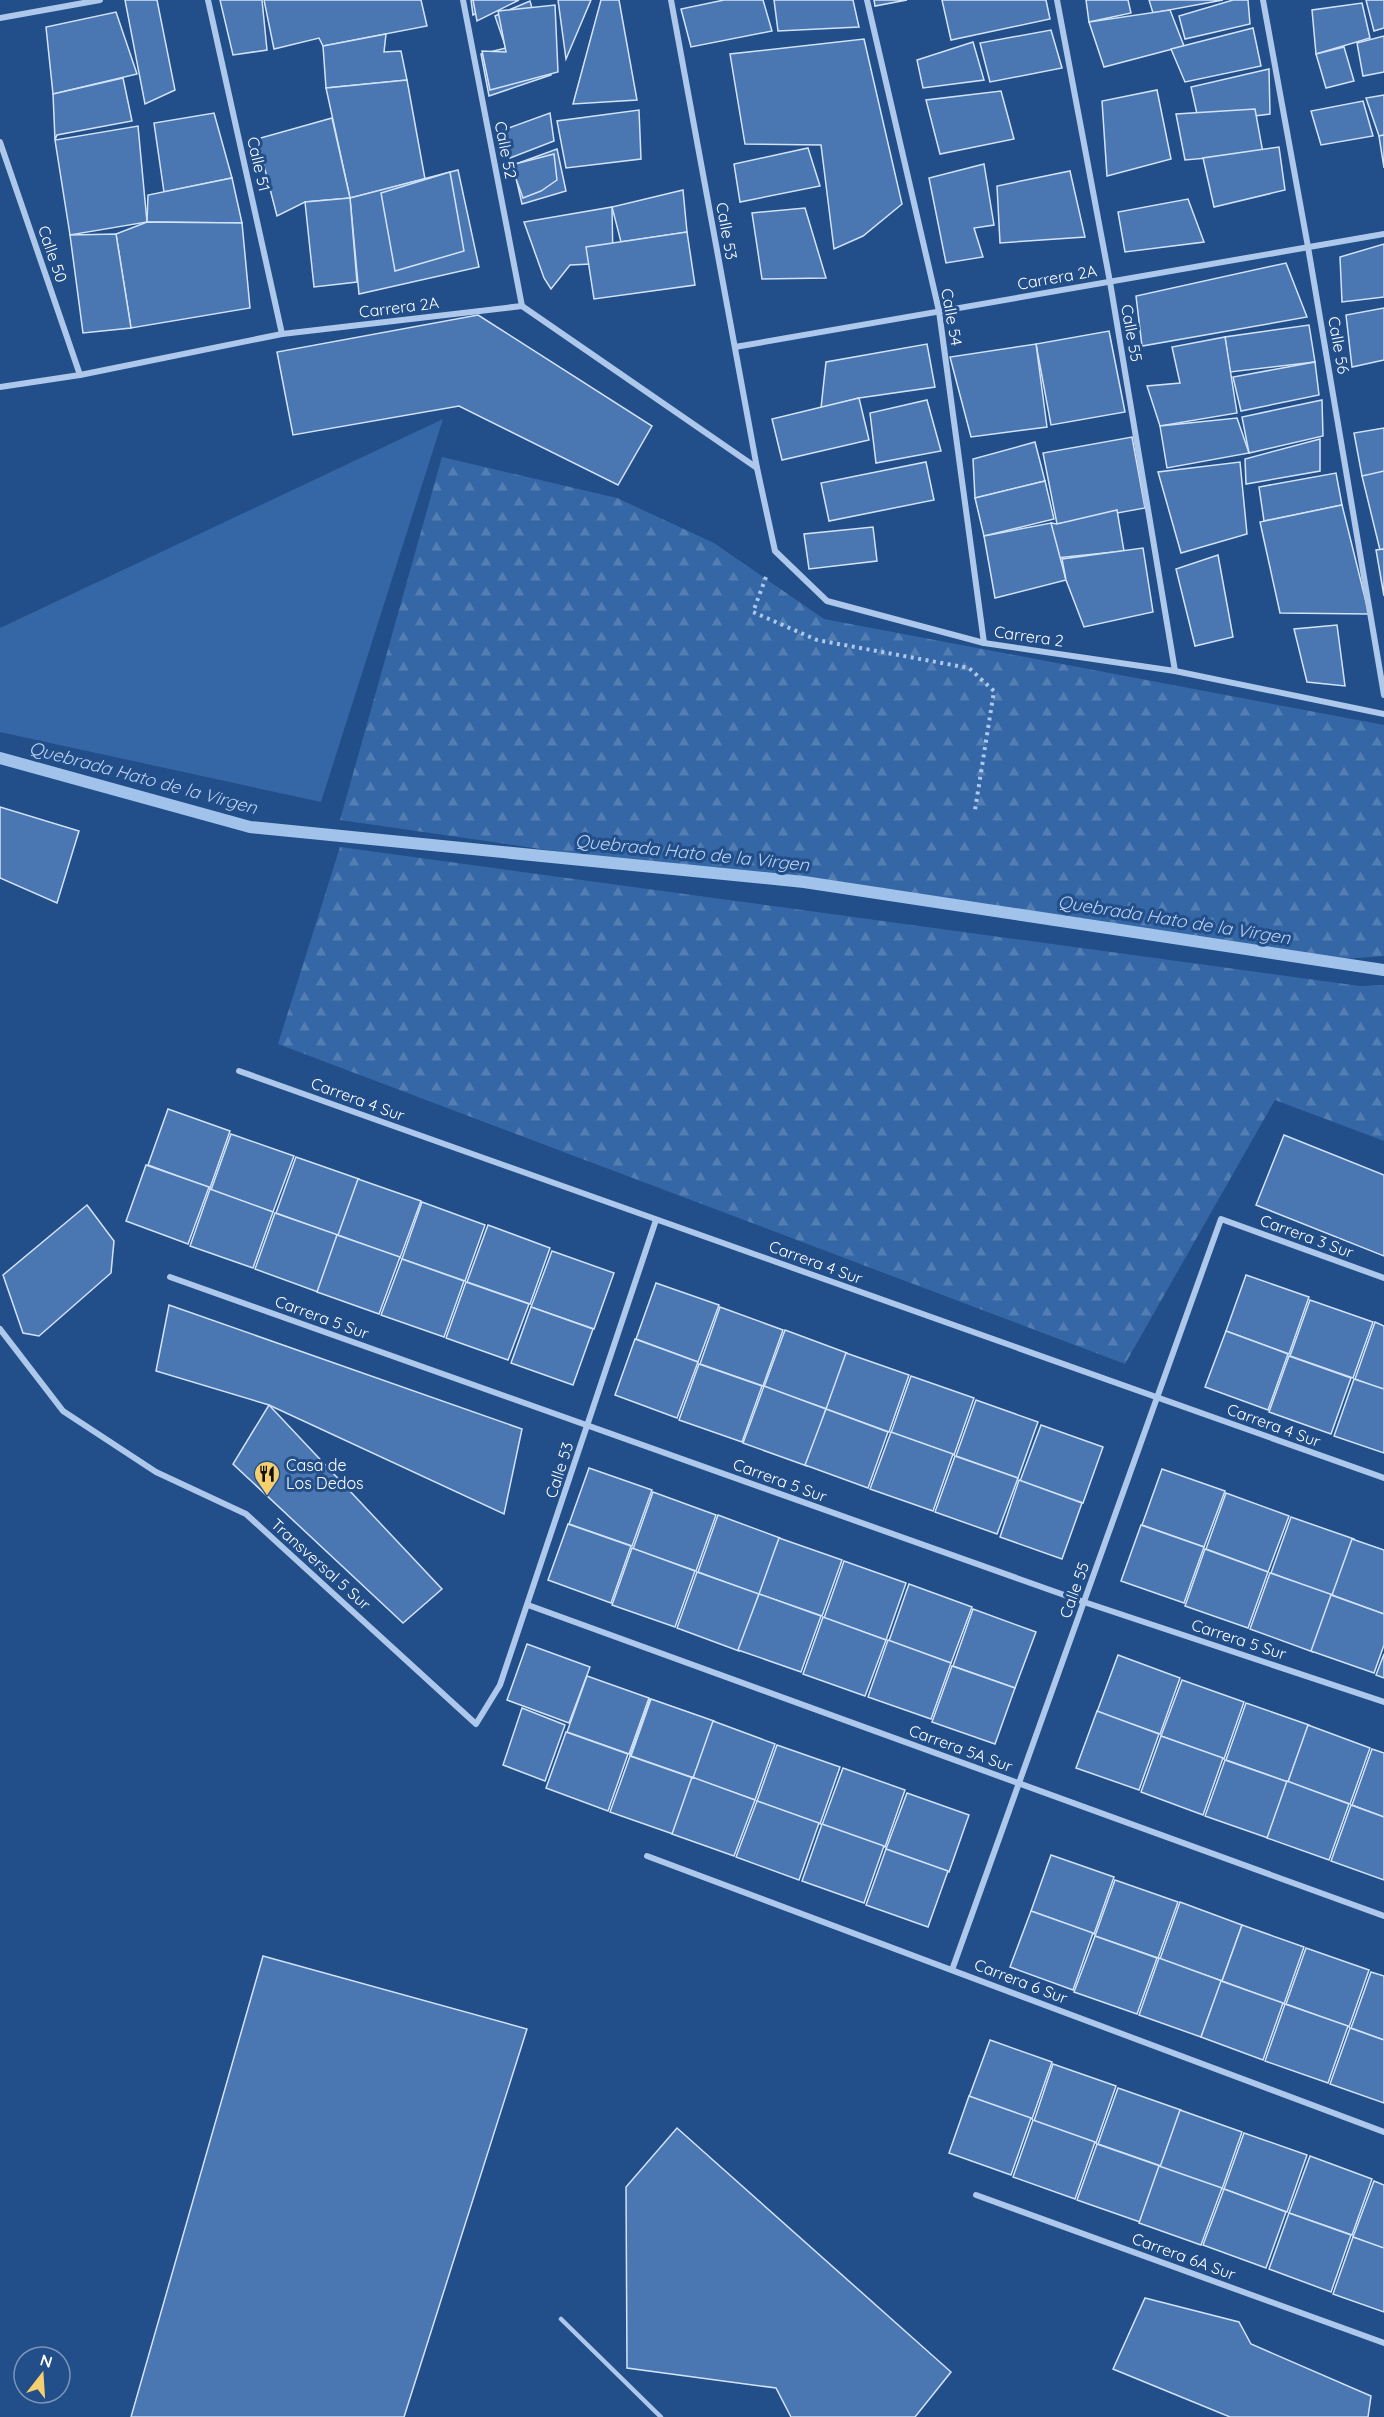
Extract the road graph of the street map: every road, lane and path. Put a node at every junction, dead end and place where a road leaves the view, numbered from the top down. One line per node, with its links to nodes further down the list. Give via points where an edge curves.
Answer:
1 (100, 0): 8 (street)
2 (208, 0): 15 (street, Calle 51)
3 (463, 0): 13 (street, Calle 52)
4 (671, 0): 16 (street, Calle 53)
5 (867, 0): 14 (street, Calle 54)
6 (1057, 0): 12 (street, Calle 55)
7 (1263, 0): 11 (street, Calle 56)
8 (0, 18)
9 (0, 142): 17 (street, Calle 50)
10 (1384, 234): 11 (street, Carrera 2A)
11 (1308, 247): 12 (street, Carrera 2A); 23 (street, Calle 56)
12 (1110, 282): 14 (street, Carrera 2A); 22 (street, Calle 55)
13 (522, 306): 15 (street, Carrera 2A); 19 (street)
14 (939, 311): 16 (street, Carrera 2A); 21 (street, Calle 54)
15 (282, 334): 17 (street, Carrera 2A)
16 (735, 347): 19 (street, Calle 53)
17 (80, 375): 18 (street, Carrera 2A)
18 (0, 387)
19 (757, 468): 20 (street)
20 (775, 551): 21 (street, Carrera 2, via 827,601); 25 (path, via 753,612 817,640 969,668 994,691)
21 (984, 644): 22 (street, Carrera 2)
22 (1175, 671): 24 (street, Carrera 2)
23 (1384, 695)
24 (1384, 714)
25 (975, 810)
26 (239, 1071): 28 (street, Carrera 4 Sur)
27 (1221, 1219): 30 (street, Carrera 3 Sur); 32 (street, Calle 55)
28 (656, 1220): 32 (street, Carrera 4 Sur); 33 (street, Calle 53)
29 (170, 1277): 33 (street, Carrera 5 Sur)
30 (1384, 1278)
31 (0, 1329): 38 (street, Transversal 5 Sur, via 63,1412 156,1472 246,1514)
32 (1157, 1398): 34 (street, Carrera 4 Sur); 35 (street, Calle 55)
33 (587, 1426): 35 (street, Carrera 5 Sur); 36 (street, Calle 53)
34 (1384, 1478)
35 (1084, 1602): 37 (street, Carrera 5 Sur); 39 (street, Calle 55)
36 (528, 1605): 38 (street, Calle 53, via 500,1685); 39 (street, Carrera 5A Sur)
37 (1384, 1702)
38 (476, 1724)
39 (1019, 1783): 41 (street, Carrera 5A Sur); 42 (street, Calle 55)
40 (647, 1856): 42 (street, Carrera 6 Sur)
41 (1384, 1916)
42 (952, 1970): 43 (street, Carrera 6 Sur)
43 (1384, 2132)
44 (975, 2195): 46 (street, Carrera 6A Sur)
45 (561, 2319): 47 (lane)
46 (1384, 2343)
47 (661, 2417)

